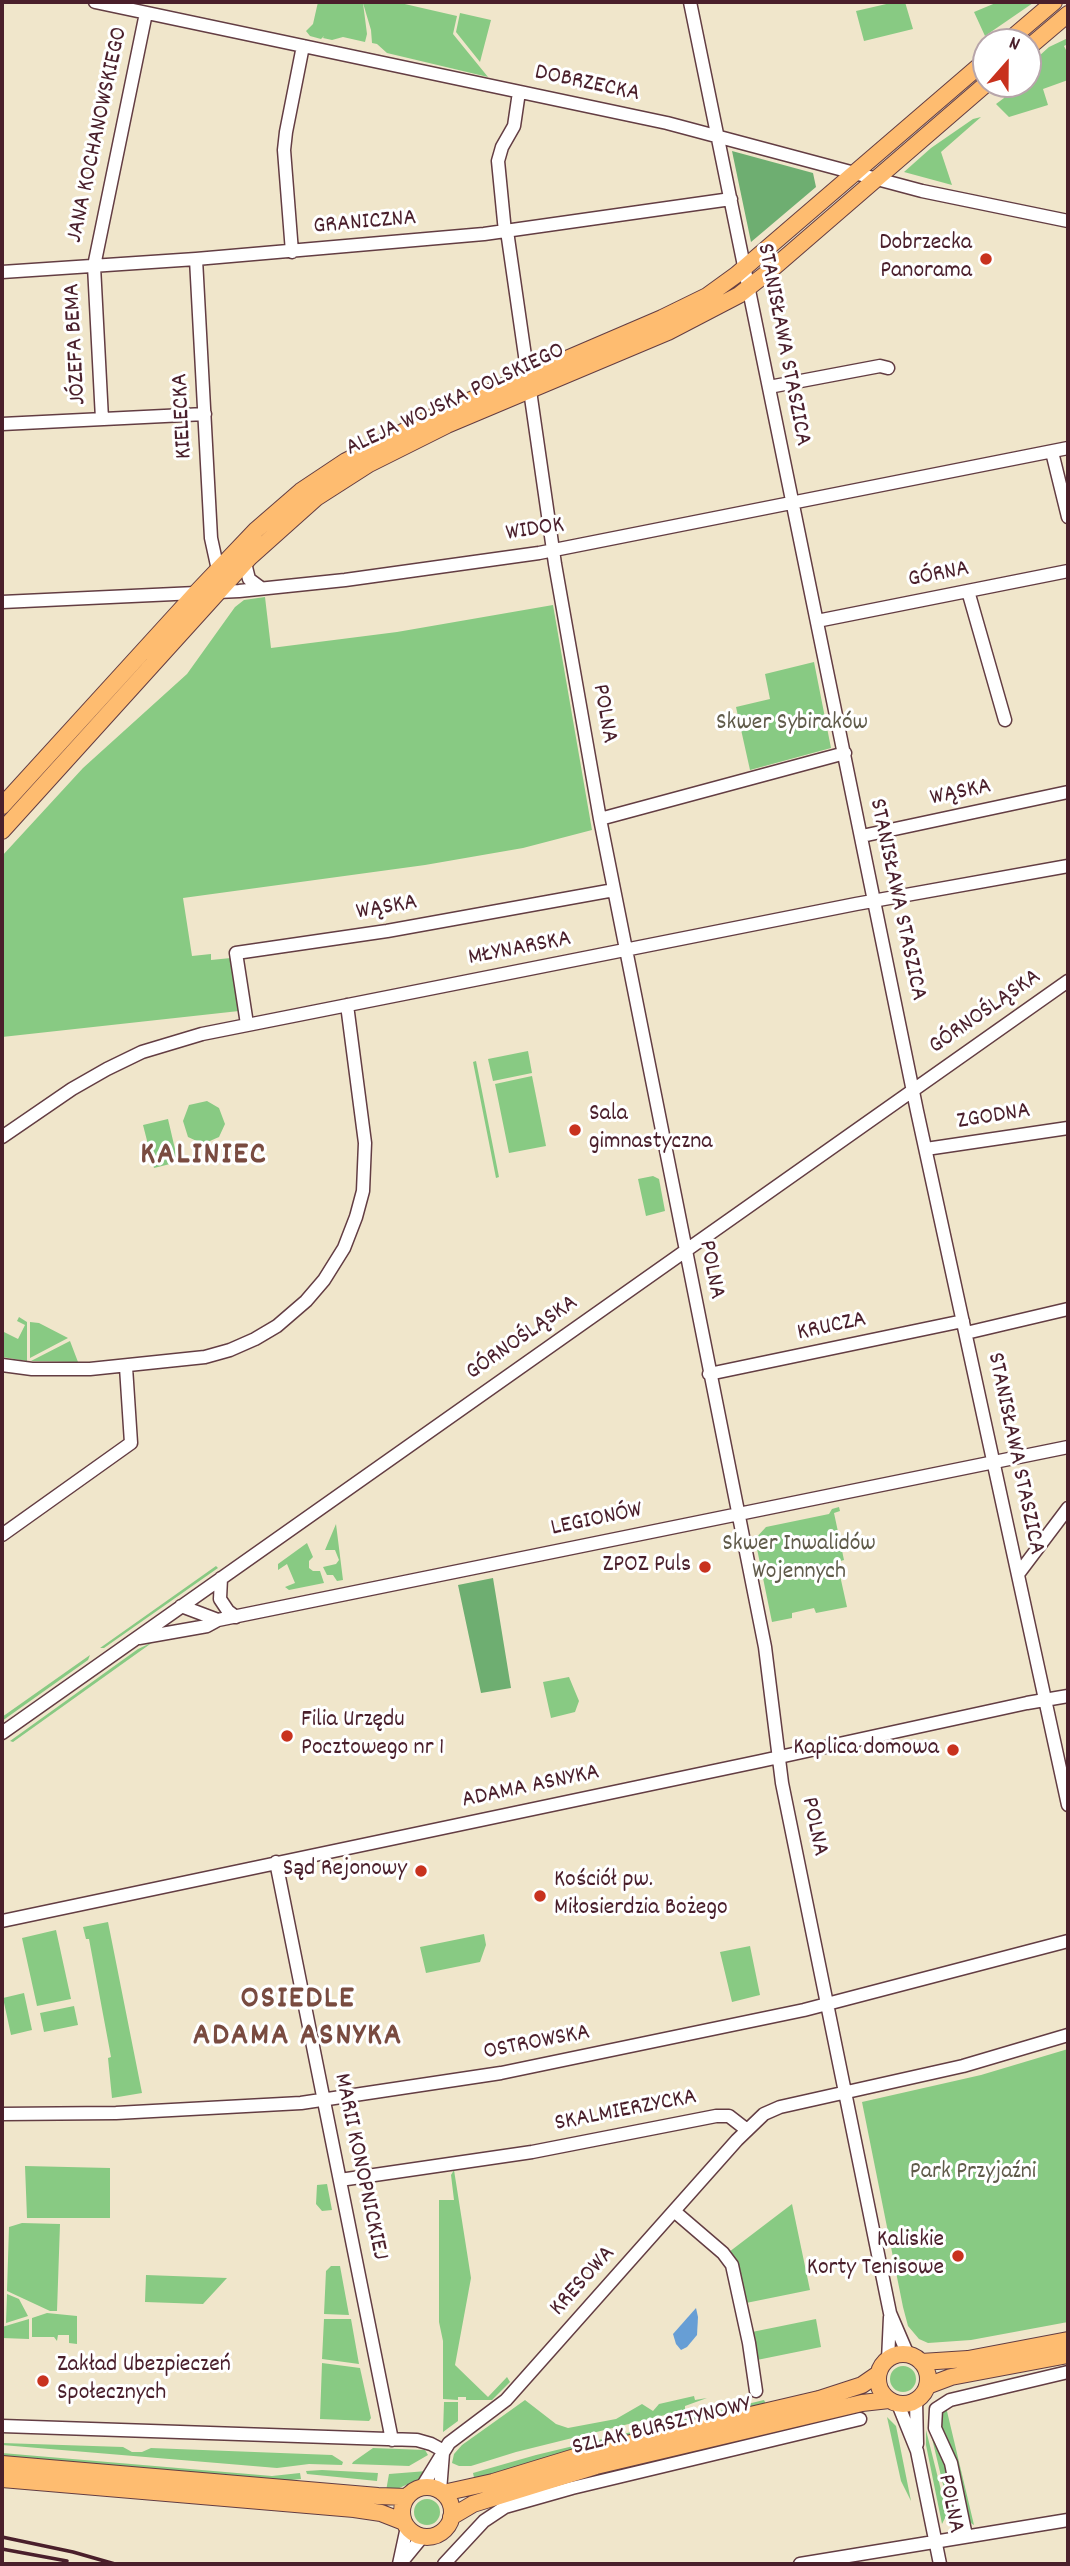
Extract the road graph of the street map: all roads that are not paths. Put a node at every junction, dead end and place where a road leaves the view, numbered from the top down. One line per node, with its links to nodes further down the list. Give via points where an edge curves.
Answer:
1 (95, 2): 4 (street, DOBRZECKA)
2 (690, 2): 12 (street, STANISŁAWA STASZICA)
3 (1054, 2): 6 (main road)
4 (146, 13): 8 (street, DOBRZECKA); 20 (street, JANA KOCHANOWSKIEGO)
5 (1068, 14): 7 (main road)
6 (1023, 28)
7 (1042, 36)
8 (303, 46): 10 (street, DOBRZECKA); 18 (street, via 284,150)
9 (972, 72): 13 (main road, ALEJA WOJSKA POLSKIEGO)
10 (519, 92): 12 (street, DOBRZECKA); 17 (street, POLNA, via 514,126 498,161)
11 (972, 96): 14 (main road, ALEJA WOJSKA POLSKIEGO)
12 (718, 136): 13 (street, DOBRZECKA); 15 (street, STANISŁAWA STASZICA)
13 (855, 173): 14 (street, DOBRZECKA); 21 (main road, ALEJA WOJSKA POLSKIEGO)
14 (876, 179): 16 (street, DOBRZECKA); 23 (main road, ALEJA WOJSKA POLSKIEGO)
15 (731, 199): 17 (street, GRANICZNA); 21 (street, STANISŁAWA STASZICA)
16 (1068, 220)
17 (506, 232): 18 (street, GRANICZNA); 25 (street, POLNA)
18 (292, 252): 19 (street, GRANICZNA)
19 (196, 260): 20 (street, GRANICZNA); 27 (street, KIELECKA)
20 (94, 266): 22 (street, GRANICZNA); 28 (street, JÓZEFA BEMA)
21 (745, 267): 23 (street, STANISŁAWA STASZICA); 25 (main road, ALEJA WOJSKA POLSKIEGO, via 689,305)
22 (2, 272)
23 (749, 288): 25 (main road, ALEJA WOJSKA POLSKIEGO, via 693,321); 26 (street, STANISŁAWA STASZICA)
24 (888, 368): 26 (street)
25 (528, 382): 34 (street, POLNA); 35 (main road, ALEJA WOJSKA POLSKIEGO, via 350,475 299,511); 36 (main road, ALEJA WOJSKA POLSKIEGO, via 424,421 329,472 270,517)
26 (769, 387): 32 (street, STANISŁAWA STASZICA)
27 (205, 414): 28 (street); 36 (street, KIELECKA, via 211,538)
28 (102, 419): 29 (street)
29 (2, 424)
30 (1068, 448): 31 (street, WIDOK)
31 (1052, 452): 32 (street, WIDOK); 33 (street)
32 (793, 503): 34 (street, WIDOK); 43 (street, STANISŁAWA STASZICA)
33 (1068, 517)
34 (554, 550): 38 (street, WIDOK); 48 (street, POLNA)
35 (244, 563): 38 (street, via 248,579); 39 (main road, ALEJA WOJSKA POLSKIEGO)
36 (218, 570): 41 (main road, ALEJA WOJSKA POLSKIEGO)
37 (1068, 571): 40 (street, GÓRNA)
38 (261, 587): 39 (street, WIDOK)
39 (218, 591): 41 (street, WIDOK); 49 (main road, ALEJA WOJSKA POLSKIEGO)
40 (968, 591): 43 (street, GÓRNA); 44 (street)
41 (197, 592): 42 (street, WIDOK); 47 (main road, ALEJA WOJSKA POLSKIEGO)
42 (2, 602)
43 (817, 621): 45 (street, STANISŁAWA STASZICA)
44 (1005, 720)
45 (845, 753): 48 (street); 50 (street, STANISŁAWA STASZICA)
46 (1068, 792): 50 (street, WĄSKA)
47 (2, 806)
48 (600, 818): 52 (street, POLNA)
49 (2, 831)
50 (862, 836): 53 (street, STANISŁAWA STASZICA)
51 (1068, 866): 53 (street, MŁYNARSKA)
52 (614, 890): 54 (street, POLNA); 57 (street, WĄSKA, via 236,953)
53 (875, 901): 54 (street, MŁYNARSKA); 58 (street, STANISŁAWA STASZICA)
54 (625, 951): 56 (street, MŁYNARSKA); 62 (street, POLNA)
55 (1068, 981): 58 (street, GÓRNOŚLĄSKA)
56 (346, 1005): 57 (street, MŁYNARSKA); 66 (street, via 366,1166 356,1217 333,1268 296,1311 249,1342 205,1357)
57 (247, 1024): 60 (street, MŁYNARSKA, via 124,1060)
58 (913, 1090): 61 (street, STANISŁAWA STASZICA); 62 (street, GÓRNOŚLĄSKA)
59 (1068, 1128): 61 (street, ZGODNA)
60 (2, 1137)
61 (926, 1149): 64 (street, STANISŁAWA STASZICA)
62 (685, 1251): 67 (street, POLNA); 74 (street, GÓRNOŚLĄSKA)
63 (1068, 1309): 64 (street, KRUCZA)
64 (965, 1327): 67 (street, KRUCZA); 69 (street, STANISŁAWA STASZICA)
65 (2, 1365): 66 (street, via 46,1370)
66 (126, 1367): 72 (street, via 131,1443)
67 (709, 1374): 71 (street, POLNA)
68 (1068, 1447): 69 (street, LEGIONÓW)
69 (994, 1461): 71 (street, LEGIONÓW); 73 (street, STANISŁAWA STASZICA)
70 (1068, 1508): 73 (street)
71 (738, 1514): 76 (street, LEGIONÓW); 83 (street, POLNA, via 767,1663)
72 (2, 1535)
73 (1018, 1573): 81 (street, STANISŁAWA STASZICA)
74 (220, 1578): 75 (street, GÓRNOŚLĄSKA); 76 (street, via 220,1599)
75 (181, 1606): 77 (street); 78 (street); 79 (street, GÓRNOŚLĄSKA)
76 (236, 1617): 77 (street, LEGIONÓW)
77 (218, 1620): 78 (street, LEGIONÓW)
78 (193, 1628): 79 (street, LEGIONÓW)
79 (135, 1639): 82 (street, GÓRNOŚLĄSKA)
80 (1068, 1696): 81 (street, ADAMA ASNYKA)
81 (1046, 1700): 83 (street, ADAMA ASNYKA); 84 (street, STANISŁAWA STASZICA)
82 (2, 1732)
83 (778, 1757): 85 (street, ADAMA ASNYKA); 88 (street, POLNA)
84 (1068, 1805)
85 (276, 1862): 86 (street, ADAMA ASNYKA); 91 (street, MARII KONOPNICKIEJ)
86 (2, 1921)
87 (1068, 1941): 88 (street, OSTROWSKA)
88 (827, 2004): 90 (street, POLNA); 91 (street, OSTROWSKA, via 539,2067)
89 (1068, 2035): 90 (street, via 963,2066)
90 (845, 2092): 93 (street, via 772,2110); 96 (street, POLNA)
91 (324, 2101): 92 (street, OSTROWSKA); 94 (street, MARII KONOPNICKIEJ)
92 (2, 2114)
93 (747, 2130): 94 (street, SKALMIERZYCKA, via 729,2116 716,2116 532,2152); 95 (street, KRESOWA)
94 (340, 2180): 109 (street, MARII KONOPNICKIEJ)
95 (674, 2211): 104 (street, via 732,2265); 110 (street, KRESOWA, via 512,2394 454,2438)
96 (890, 2313): 99 (street, POLNA); 100 (street, POLNA)
97 (1068, 2340): 99 (main road, via 976,2357)
98 (1068, 2355): 103 (main road, via 945,2378)
99 (915, 2359): 100 (main road, via 900,2354); 103 (main road, via 927,2373)
100 (888, 2360): 102 (main road)
101 (1068, 2372): 121 (street, via 950,2400 936,2409 935,2428 950,2463)
102 (878, 2374): 106 (main road, via 880,2389); 115 (main road, SZLAK BURSZTYNOWY, via 862,2385 819,2399)
103 (927, 2386): 105 (main road)
104 (756, 2391)
105 (916, 2401): 106 (main road); 111 (street, POLNA)
106 (894, 2402): 111 (street, POLNA); 117 (main road, SZLAK BURSZTYNOWY, via 868,2402 596,2466 473,2504)
107 (860, 2419): 124 (street, via 505,2507 484,2521)
108 (2, 2426): 109 (street)
109 (392, 2440): 110 (street, via 424,2441)
110 (444, 2451): 114 (street, KRESOWA); 115 (street)
111 (917, 2451): 122 (street, POLNA)
112 (2, 2464): 116 (main road)
113 (2, 2479): 119 (main road, via 354,2509)
114 (422, 2487): 115 (main road); 116 (main road)
115 (442, 2492): 117 (main road)
116 (407, 2497): 119 (main road, via 402,2509)
117 (451, 2517): 120 (main road, via 437,2534)
118 (1068, 2520): 121 (street)
119 (406, 2525): 120 (main road); 123 (street)
120 (423, 2536): 123 (street)
121 (966, 2536): 122 (street)
122 (936, 2542): 125 (street); 126 (street, POLNA)
123 (399, 2564)
124 (444, 2564)
125 (800, 2564)
126 (940, 2564)

